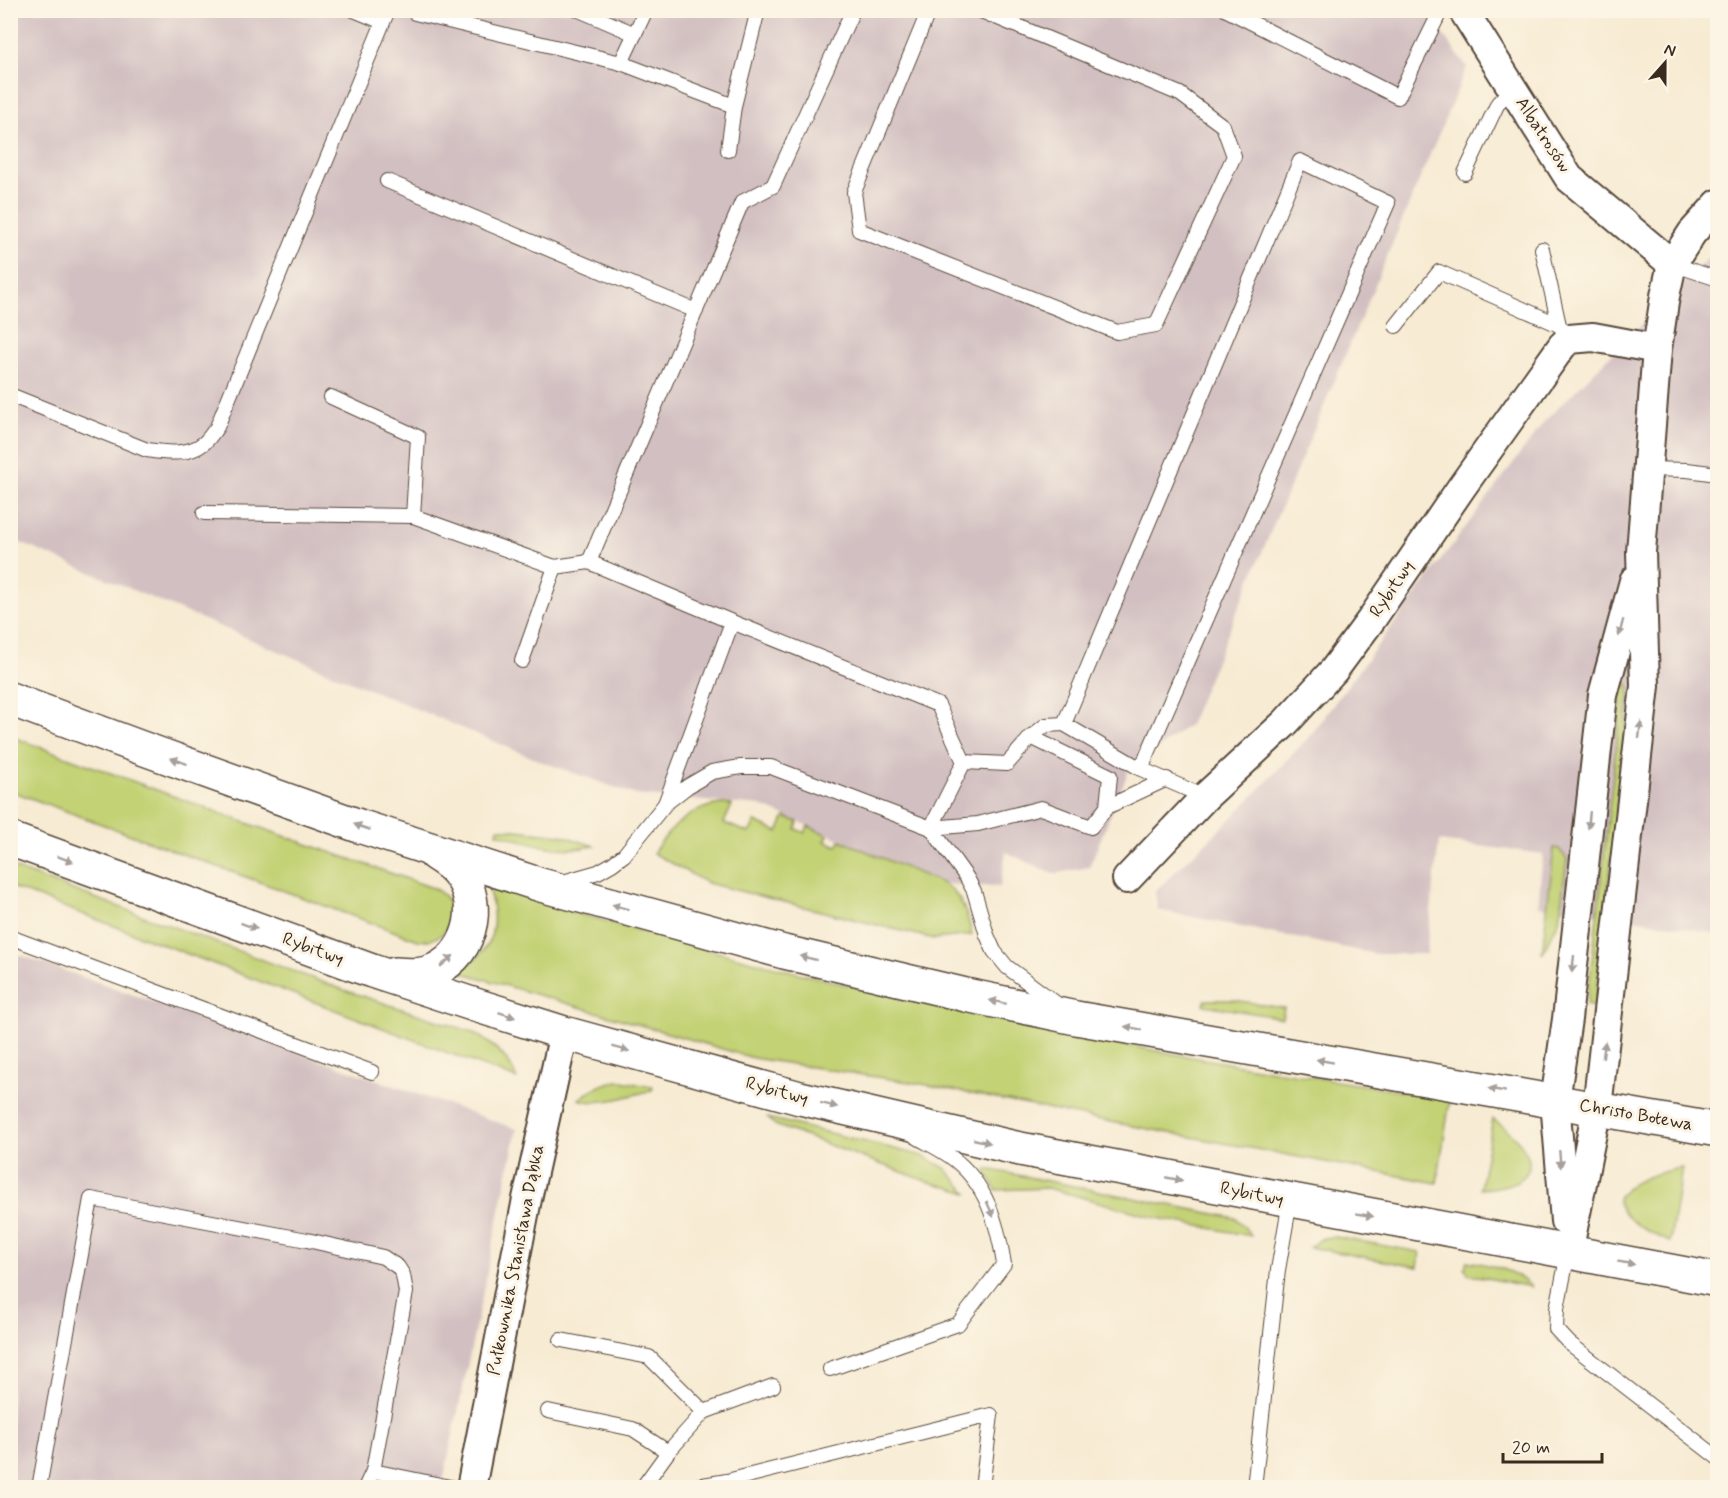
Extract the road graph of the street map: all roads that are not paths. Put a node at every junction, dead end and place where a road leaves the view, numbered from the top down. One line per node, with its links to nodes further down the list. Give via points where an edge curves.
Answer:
1 (354, 10): 12 (lane)
2 (579, 10): 14 (lane)
3 (646, 10): 14 (lane)
4 (758, 10): 17 (lane)
5 (853, 10): 25 (lane, via 773,186 742,202)
6 (929, 10): 7 (lane, via 854,192 859,230 1117,332 1156,325 1234,156 1223,126 1180,94)
7 (980, 10)
8 (1227, 10): 9 (lane, via 1398,97)
9 (1440, 10)
10 (1463, 10): 16 (street, Albatrosów)
11 (414, 13): 13 (lane)
12 (386, 16): 29 (lane, via 217,427 205,442 188,451 147,450)
13 (450, 16): 15 (lane)
14 (635, 34): 15 (lane)
15 (621, 63): 17 (lane)
16 (1512, 88): 19 (lane, via 1498,103); 23 (street, Albatrosów, via 1569,178)
17 (735, 106): 18 (lane)
18 (728, 150)
19 (1465, 173)
20 (387, 182): 25 (lane)
21 (1718, 204): 23 (street)
22 (1542, 249): 27 (lane)
23 (1672, 264): 24 (lane); 28 (street)
24 (1718, 279)
25 (696, 311): 36 (lane)
26 (1396, 326): 27 (lane, via 1439,272)
27 (1564, 332): 28 (street); 46 (street, Rybitwy, via 1562,346 1334,670 1285,723)
28 (1657, 349): 31 (street)
29 (10, 395)
30 (332, 398): 34 (lane, via 418,437)
31 (1649, 469): 32 (lane); 35 (street)
32 (1718, 474)
33 (204, 513): 34 (lane)
34 (413, 516): 37 (lane)
35 (1641, 552): 59 (street, one-way to 59, via 1603,694); 60 (street, one-way to 35, via 1645,686)
36 (589, 562): 37 (lane); 38 (lane)
37 (555, 567): 39 (lane)
38 (732, 622): 43 (lane, via 938,705); 47 (lane)
39 (522, 661)
40 (10, 699): 51 (main road, one-way to 40)
41 (1064, 724): 42 (lane, via 1046,725); 44 (lane); 44 (lane, via 1300,161 1388,203)
42 (1031, 737): 43 (lane, via 1007,764); 48 (lane, via 1110,776)
43 (964, 762): 49 (lane)
44 (1141, 769): 45 (lane)
45 (1167, 779): 46 (lane); 48 (lane)
46 (1205, 797): 52 (street, Rybitwy)
47 (665, 804): 49 (lane, via 712,772 771,767); 53 (lane, via 624,855 612,864 578,879)
48 (1107, 807): 49 (lane, via 1090,827 1041,808 978,824)
49 (931, 828): 56 (lane, via 974,891 987,935 999,958)
50 (10, 839): 55 (main road, Rybitwy, one-way to 55)
51 (418, 845): 53 (main road); 55 (main road, one-way to 51, via 429,973 459,951 466,938 472,911 464,883 447,862)
52 (1127, 879)
53 (541, 885): 56 (main road, one-way to 53, via 784,952)
54 (10, 937): 58 (lane)
55 (372, 971): 57 (main road, Rybitwy, one-way to 57)
56 (1076, 1018): 59 (main road, one-way to 56)
57 (564, 1033): 61 (main road, Rybitwy, one-way to 61); 77 (street, Pułkownika Stanisława Dąbka, via 529,1189)
58 (372, 1072)
59 (1555, 1101): 60 (main road, Christo Botewa); 64 (street, one-way to 64)
60 (1597, 1108): 62 (main road, Christo Botewa); 64 (street)
61 (885, 1118): 63 (main road, Rybitwy, one-way to 63, via 1020,1149); 67 (lane, one-way to 67, via 951,1157 975,1181 994,1218 1004,1264 958,1324)
62 (1718, 1130)
63 (1290, 1201): 64 (main road, Rybitwy, one-way to 64); 81 (lane, via 1278,1270)
64 (1568, 1253): 65 (main road, one-way to 65); 72 (lane, via 1556,1329)
65 (1718, 1280)
66 (561, 1340): 70 (lane, via 649,1357)
67 (830, 1369)
68 (773, 1386): 70 (lane)
69 (548, 1411): 71 (lane, via 633,1429)
70 (704, 1412): 71 (lane)
71 (668, 1452): 78 (lane)
72 (1718, 1458)
73 (373, 1471): 74 (lane, via 406,1292 398,1267 382,1257 308,1240 91,1199); 75 (lane); 76 (lane)
74 (39, 1488)
75 (365, 1488)
76 (455, 1488)
77 (471, 1488)
78 (642, 1488)
79 (685, 1488): 80 (lane, via 991,1415)
80 (982, 1488)
81 (1254, 1488)

